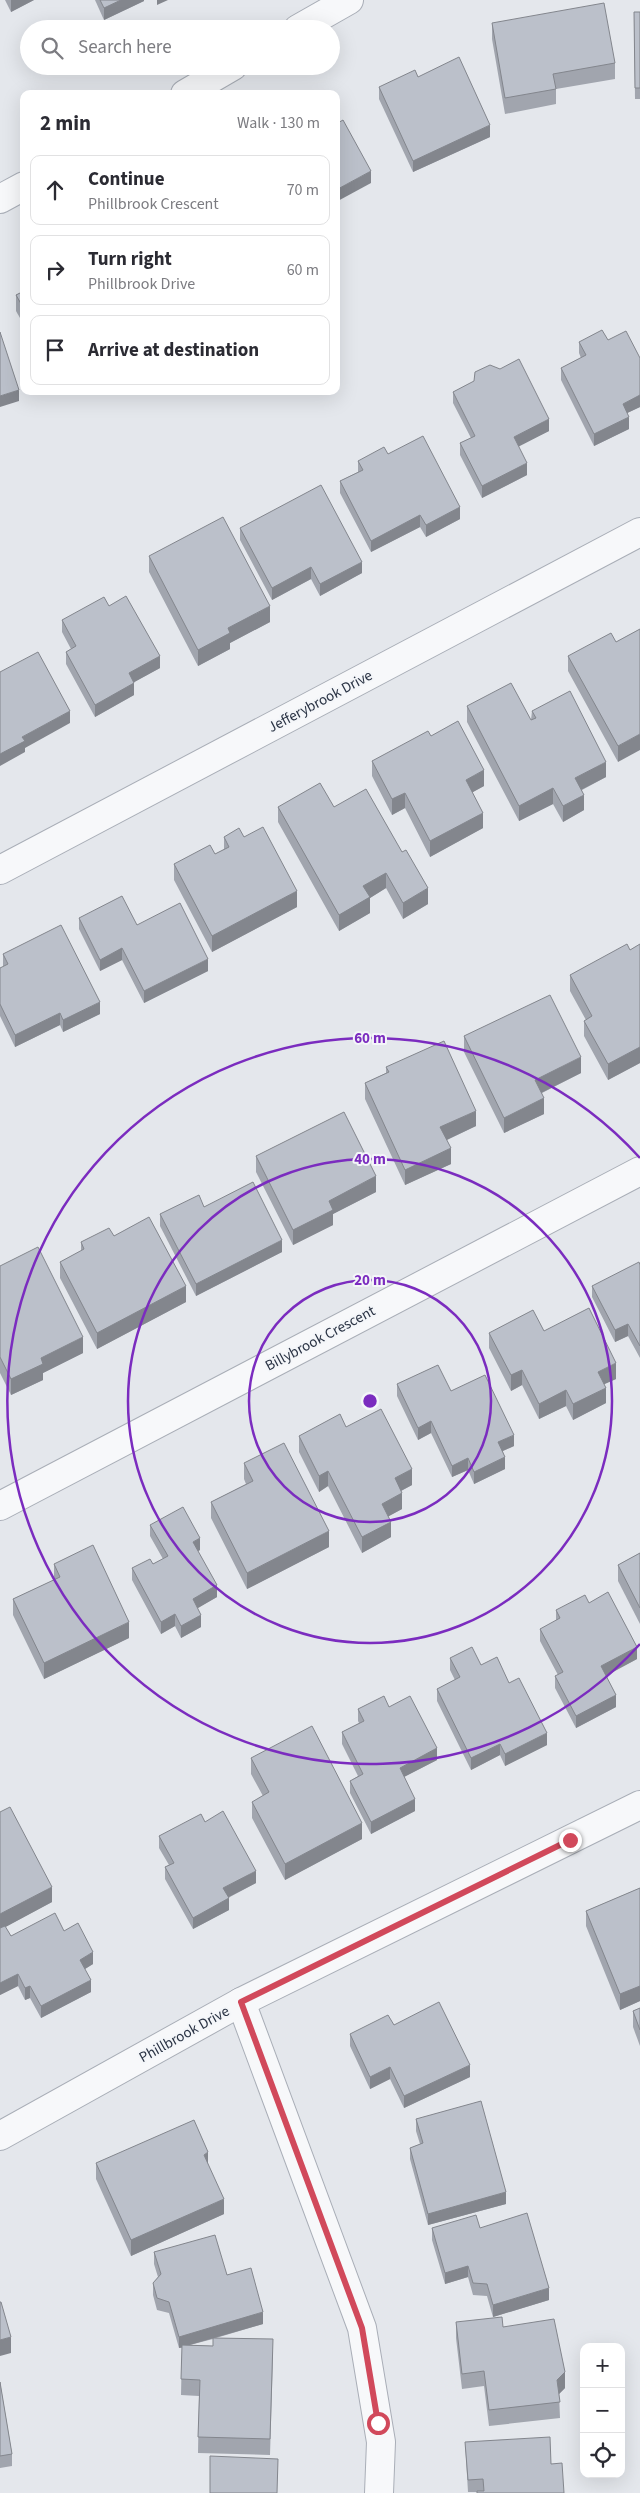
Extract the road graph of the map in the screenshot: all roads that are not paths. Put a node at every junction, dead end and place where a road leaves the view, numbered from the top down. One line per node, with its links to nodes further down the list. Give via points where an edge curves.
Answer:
1 (349, 0): 2 (street)
2 (314, 20)
3 (218, 75): 4 (street)
4 (192, 90)
5 (20, 188): 6 (street)
6 (0, 199)
7 (640, 532): 8 (street, Jefferybrook Drive)
8 (0, 870)
9 (640, 1171): 10 (street, Billybrook Crescent)
10 (0, 1506)
11 (640, 1805): 12 (street, Phillbrook Drive)
12 (241, 2002): 13 (street, Phillbrook Drive); 14 (street, via 362,2328 381,2442)
13 (0, 2136)
14 (379, 2493)

